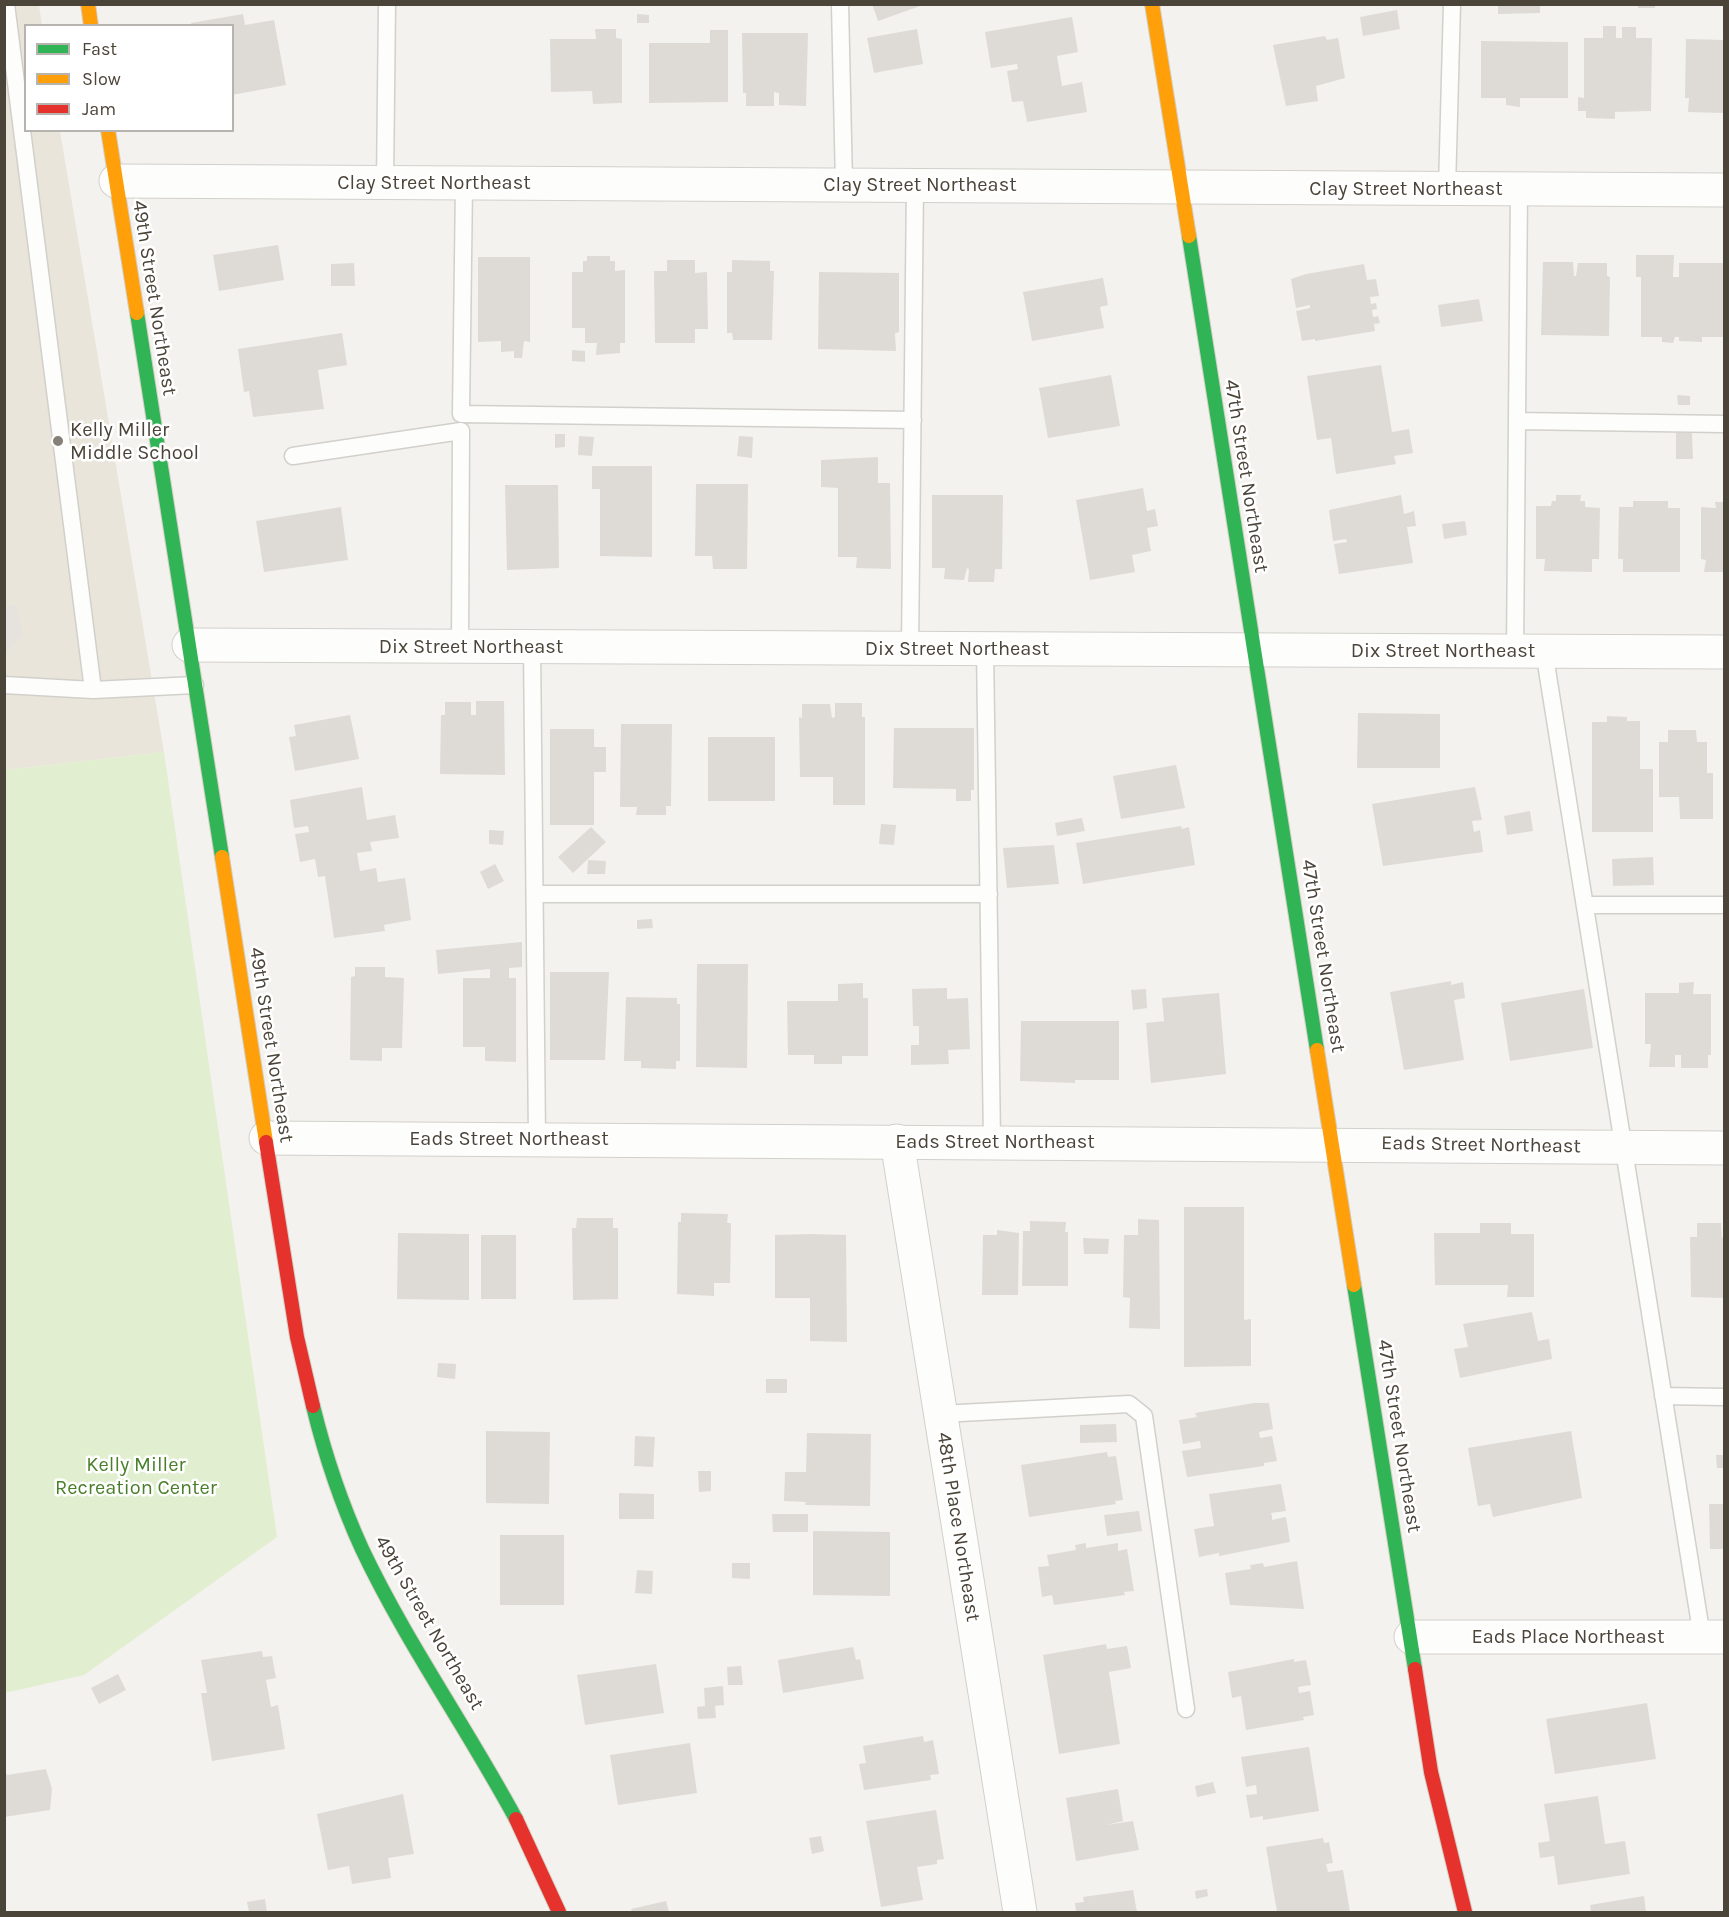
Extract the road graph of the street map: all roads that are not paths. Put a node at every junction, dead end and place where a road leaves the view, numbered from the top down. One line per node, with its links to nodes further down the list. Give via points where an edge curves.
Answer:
1 (6, 4): 33 (lane)
2 (88, 4): 7 (street)
3 (387, 4): 10 (lane)
4 (840, 4): 13 (lane)
5 (1152, 4): 14 (street, 47th Street Northeast)
6 (1452, 4): 15 (lane)
7 (91, 24)
8 (108, 132): 9 (street, 49th Street Northeast)
9 (116, 181): 10 (street, Clay Street Northeast); 23 (street, 49th Street Northeast)
10 (385, 182): 11 (street, Clay Street Northeast)
11 (464, 183): 13 (street, Clay Street Northeast); 20 (lane)
12 (915, 184): 13 (street, Clay Street Northeast); 14 (street, Clay Street Northeast); 18 (lane)
13 (844, 185)
14 (1180, 187): 15 (street, Clay Street Northeast); 28 (street, 47th Street Northeast)
15 (1447, 189): 16 (street, Clay Street Northeast)
16 (1519, 189): 17 (street, Clay Street Northeast); 19 (lane)
17 (1725, 190)
18 (913, 420): 20 (lane); 26 (lane)
19 (1517, 421): 21 (lane); 29 (lane)
20 (461, 423): 22 (lane); 24 (lane)
21 (1725, 424)
22 (293, 456)
23 (189, 645): 24 (street, Dix Street Northeast); 32 (street, 49th Street Northeast)
24 (460, 647): 25 (street, Dix Street Northeast)
25 (532, 647): 26 (street, Dix Street Northeast); 34 (lane)
26 (910, 649): 27 (street, Dix Street Northeast)
27 (985, 649): 28 (street, Dix Street Northeast); 35 (lane)
28 (1254, 650): 29 (street, Dix Street Northeast); 42 (street, 47th Street Northeast)
29 (1529, 651): 30 (street, Dix Street Northeast); 36 (lane)
30 (1725, 652)
31 (4, 685): 33 (lane)
32 (195, 685): 33 (lane); 38 (street, 49th Street Northeast)
33 (93, 690)
34 (536, 894): 35 (lane); 39 (lane)
35 (989, 894): 41 (lane)
36 (1586, 905): 37 (lane); 43 (lane)
37 (1725, 906)
38 (266, 1138): 39 (street, Eads Street Northeast); 51 (street, 49th Street Northeast, via 303,1365 316,1420 343,1500 377,1578 508,1799)
39 (537, 1139): 40 (street, Eads Street Northeast)
40 (897, 1141): 41 (street, Eads Street Northeast); 47 (street, 48th Place Northeast)
41 (992, 1142): 42 (street, Eads Street Northeast)
42 (1332, 1144): 43 (street, Eads Street Northeast); 48 (street, 47th Street Northeast)
43 (1624, 1147): 44 (street, Eads Street Northeast); 45 (lane)
44 (1725, 1148)
45 (1663, 1396): 46 (lane); 49 (lane)
46 (1725, 1397)
47 (941, 1414): 50 (lane, via 1130,1404 1144,1416); 52 (street, 48th Place Northeast)
48 (1411, 1637): 49 (street, Eads Place Northeast); 53 (street, 47th Street Northeast, via 1431,1772)
49 (1713, 1637)
50 (1186, 1709)
51 (559, 1912)
52 (1020, 1912)
53 (1465, 1912)

